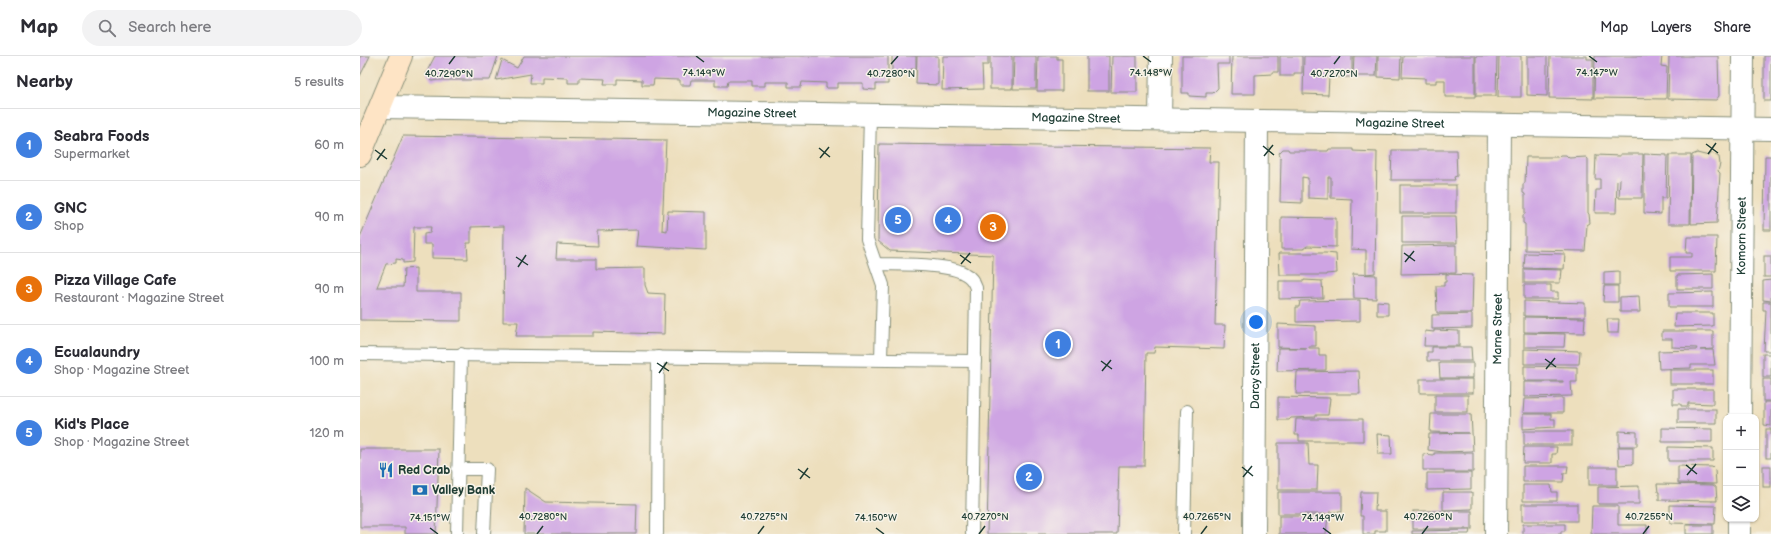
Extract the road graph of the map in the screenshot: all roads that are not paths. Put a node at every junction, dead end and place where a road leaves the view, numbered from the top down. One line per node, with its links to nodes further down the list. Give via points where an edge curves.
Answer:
1 (401, 56): 4 (street)
2 (1161, 56): 6 (street)
3 (1743, 56): 9 (street, Komorn Street)
4 (381, 107): 5 (street, Magazine Street); 11 (street)
5 (870, 115): 6 (street, Magazine Street); 12 (lane, via 867,240)
6 (1160, 119): 7 (street, Magazine Street)
7 (1257, 122): 8 (street, Magazine Street); 27 (street, Darcy Street)
8 (1499, 124): 9 (street, Magazine Street); 28 (street, Marne Street)
9 (1742, 128): 10 (street, Magazine Street); 19 (street, Komorn Street)
10 (1771, 129)
11 (360, 155)
12 (876, 264): 16 (lane, via 883,285); 17 (lane, via 952,268 966,274 976,288)
13 (360, 354): 14 (lane)
14 (462, 354): 15 (lane); 20 (lane)
15 (658, 357): 16 (lane); 24 (lane)
16 (881, 359): 17 (lane)
17 (975, 361): 25 (lane)
18 (1186, 411): 26 (lane)
19 (1740, 414)
20 (458, 470): 22 (lane); 23 (lane, via 487,469)
21 (1739, 522): 29 (street)
22 (457, 534)
23 (484, 534)
24 (657, 534)
25 (972, 534)
26 (1184, 534)
27 (1254, 534)
28 (1496, 534)
29 (1739, 534)

